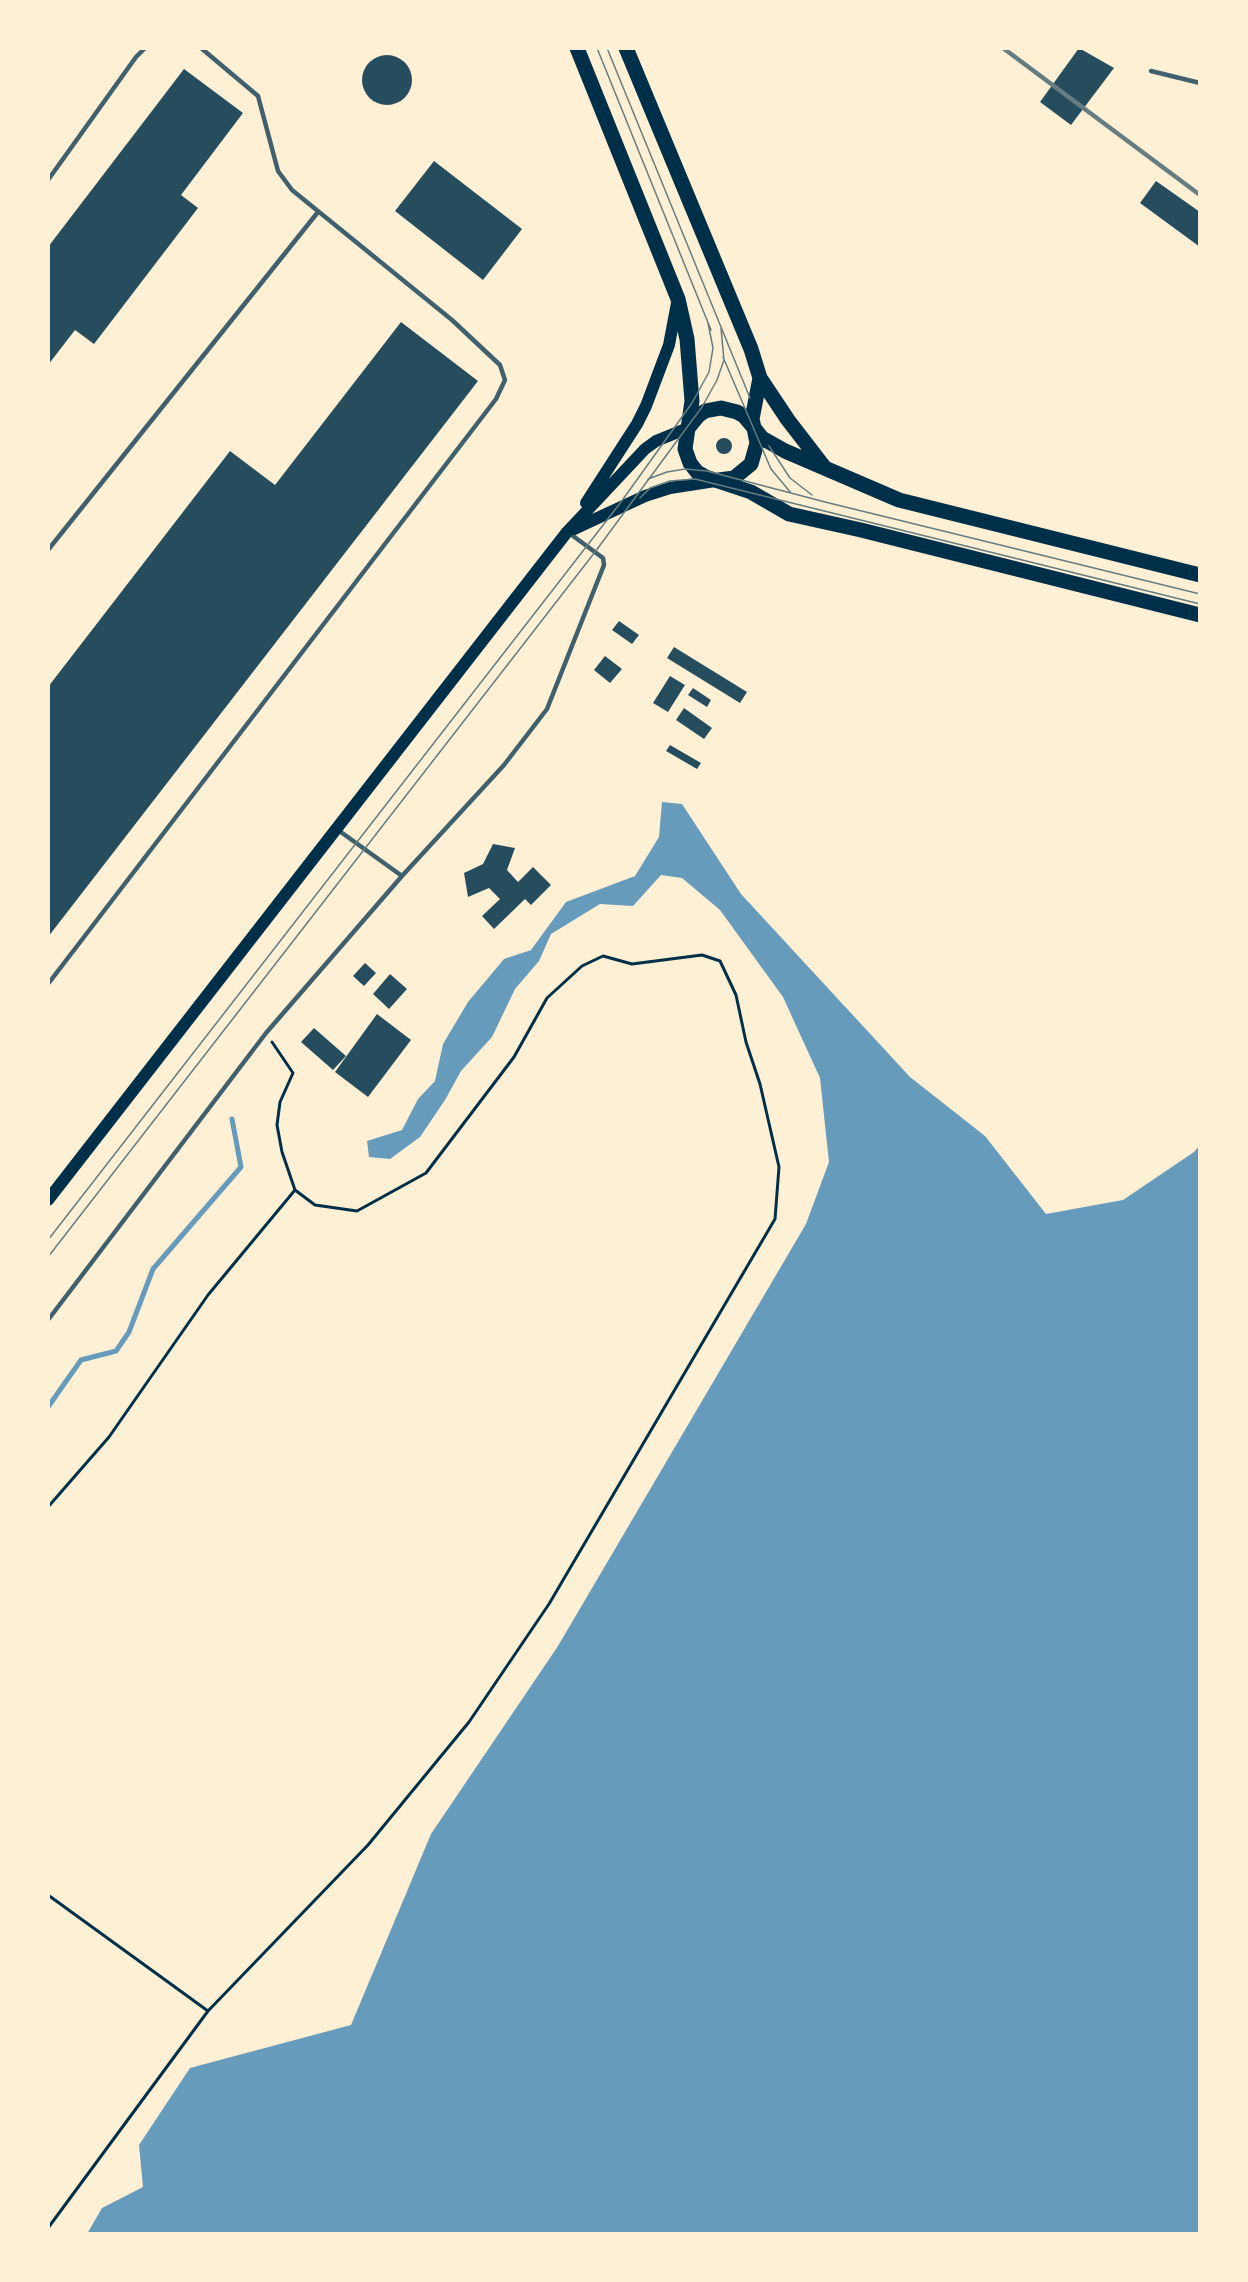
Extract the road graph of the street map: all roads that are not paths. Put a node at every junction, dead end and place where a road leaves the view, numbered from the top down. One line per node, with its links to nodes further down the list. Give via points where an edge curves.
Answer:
1 (145, 48): 7 (lane)
2 (201, 48): 8 (lane, via 258,96 278,171 292,190)
3 (577, 48): 9 (main road)
4 (626, 48): 10 (main road)
5 (1151, 71): 6 (lane)
6 (1200, 83)
7 (48, 180)
8 (318, 212): 16 (lane); 21 (lane, via 461,327 500,365 505,380 496,399)
9 (678, 299): 11 (main road, via 687,339); 15 (main road, via 666,354 646,406)
10 (760, 378): 12 (main road, via 752,412); 13 (main road)
11 (690, 425): 12 (main road, via 705,411 721,408 737,412); 14 (main road, via 685,449 690,463 697,472); 15 (main road, via 645,449)
12 (753, 428): 13 (main road, via 769,442); 14 (main road, via 755,457 747,470 734,478)
13 (827, 470): 17 (main road, via 899,500)
14 (719, 480): 15 (main road, via 645,496); 18 (main road, via 751,492 789,514)
15 (567, 532): 19 (main road); 20 (lane, via 603,558 604,565 547,709 504,765)
16 (48, 550)
17 (1200, 575)
18 (1200, 615)
19 (337, 829): 20 (lane); 22 (main road)
20 (402, 876): 23 (lane, via 266,1033)
21 (48, 984)
22 (48, 1200)
23 (48, 1320)

